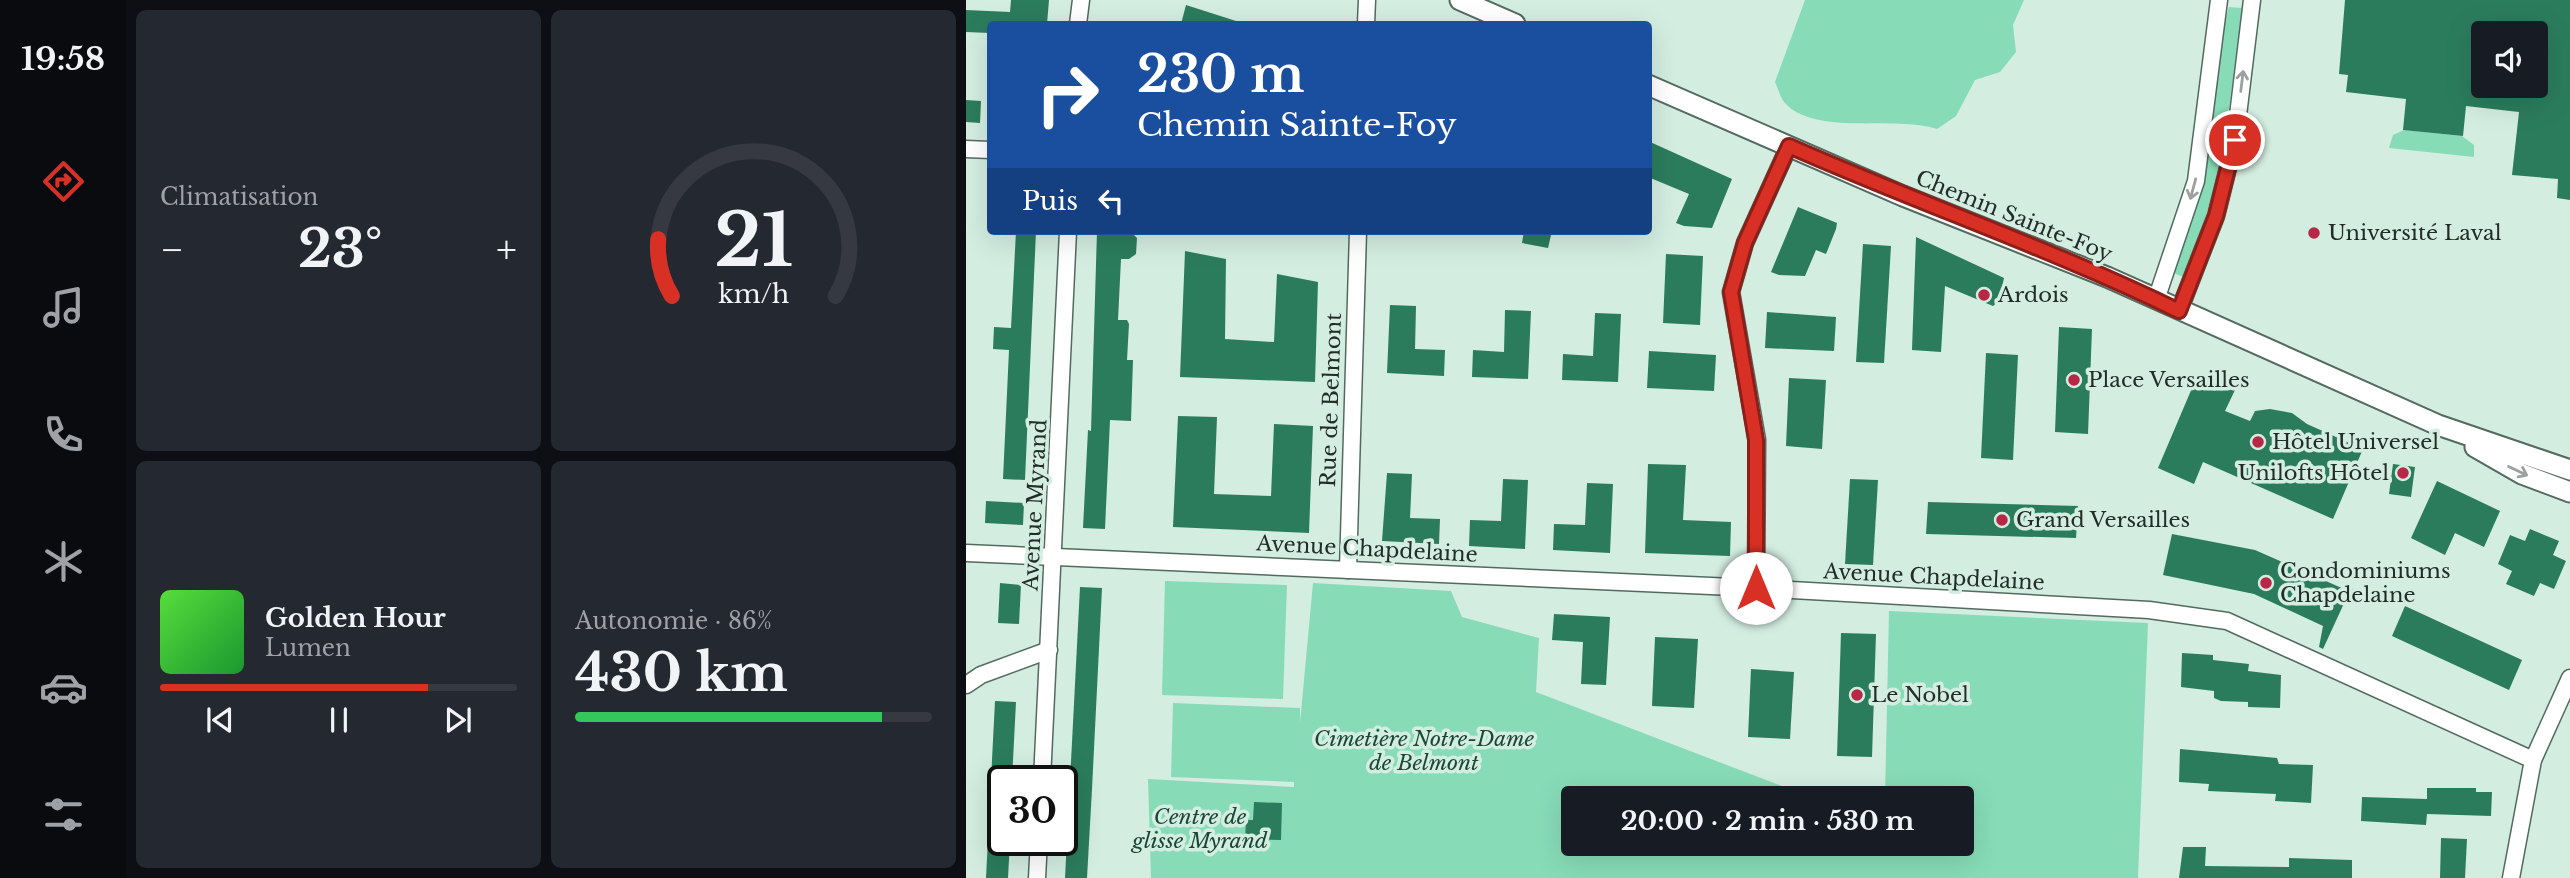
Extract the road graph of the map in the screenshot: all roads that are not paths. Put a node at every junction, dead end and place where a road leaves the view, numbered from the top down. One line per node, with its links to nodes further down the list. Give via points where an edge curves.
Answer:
1 (1081, 0): 6 (street)
2 (1367, 0): 7 (street)
3 (1460, 0): 8 (main road)
4 (2219, 0): 15 (street, one-way to 15, via 2196,181)
5 (2252, 0): 16 (street, one-way to 5, via 2216,216 2235,140)
6 (1078, 21)
7 (1366, 21)
8 (1508, 21)
9 (1652, 87): 10 (main road, Chemin Sainte-Foy)
10 (1789, 146): 15 (main road, Chemin Sainte-Foy); 23 (street, via 1745,243 1731,292 1756,440)
11 (966, 149): 12 (street)
12 (987, 150)
13 (1068, 235): 21 (street, Avenue Myrand)
14 (1358, 235): 22 (street, Rue de Belmont)
15 (2156, 300): 16 (main road, Chemin Sainte-Foy)
16 (2179, 311): 17 (main road, Chemin Sainte-Foy)
17 (2438, 425): 18 (main road, Chemin Sainte-Foy); 19 (main road, Chemin Sainte-Foy, one-way to 19, via 2522,474)
18 (2570, 470)
19 (2570, 492)
20 (966, 553): 21 (street, Avenue Chapdelaine)
21 (1054, 557): 22 (street, Avenue Chapdelaine); 24 (street, Avenue Myrand)
22 (1348, 570): 23 (street, Avenue Chapdelaine)
23 (1756, 588): 27 (street, Avenue Chapdelaine, via 2149,610 2227,621)
24 (1049, 650): 26 (street); 28 (street, Avenue Myrand)
25 (2570, 678): 27 (street)
26 (966, 685)
27 (2533, 760): 31 (street)
28 (1043, 765)
29 (1038, 856): 30 (street)
30 (1037, 878)
31 (2511, 878)

